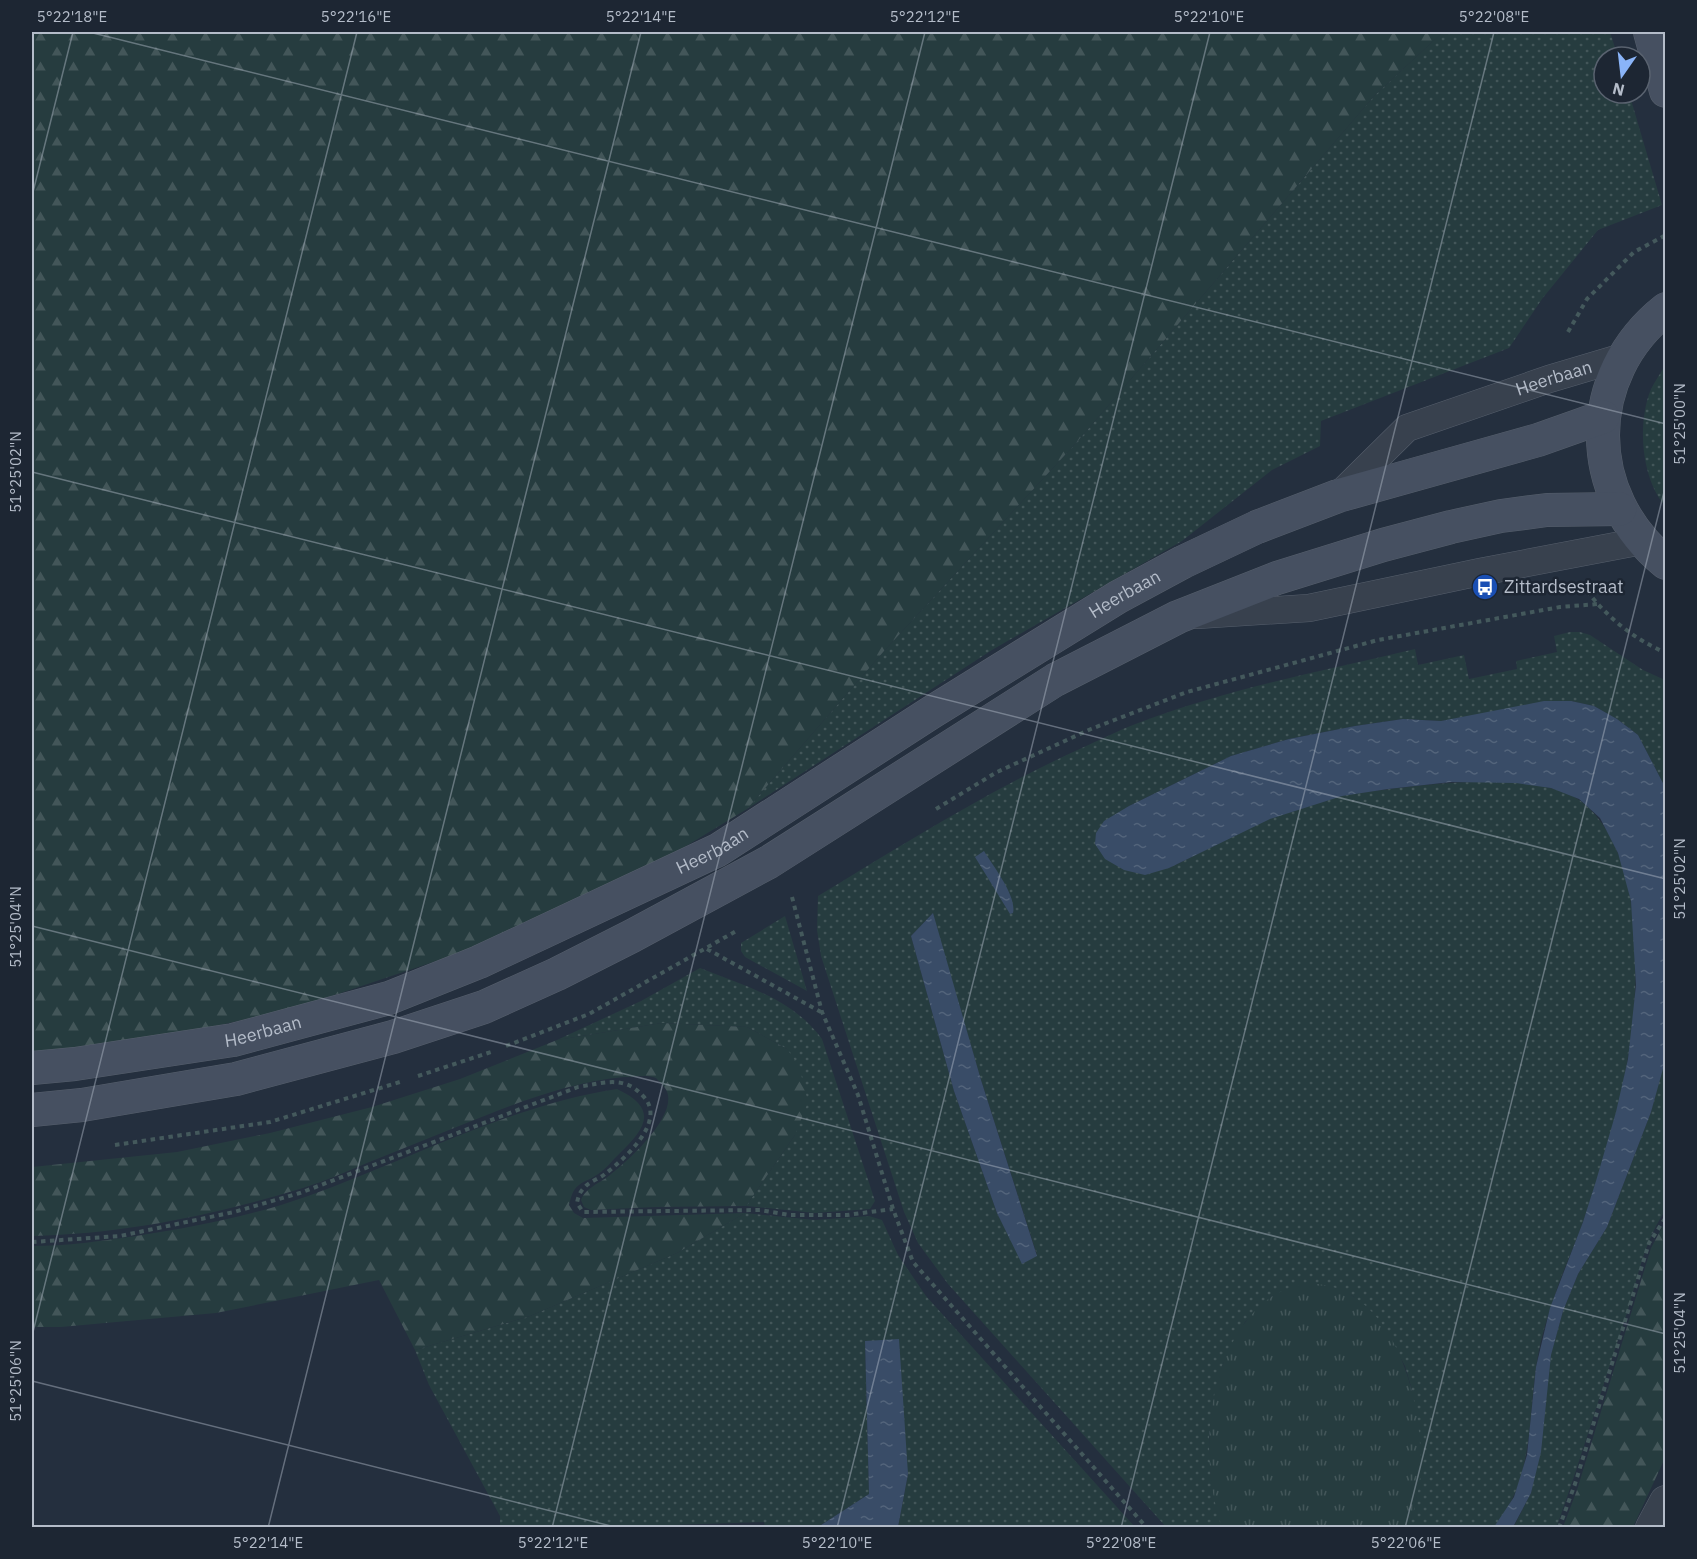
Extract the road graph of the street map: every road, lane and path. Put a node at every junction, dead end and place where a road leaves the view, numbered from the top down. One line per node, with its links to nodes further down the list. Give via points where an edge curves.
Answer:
1 (1650, 32): 2 (main road)
2 (1665, 91)
3 (1665, 309): 4 (main road, via 1649,322)
4 (1623, 357): 5 (main road); 6 (lane, Heerbaan, via 1407,428)
5 (1603, 417): 6 (main road, Heerbaan, via 1538,441); 7 (main road, via 1606,468)
6 (1338, 496): 16 (main road, Heerbaan, via 1257,527 1118,597 718,850 479,962 389,998 233,1040)
7 (1620, 509): 8 (main road); 11 (main road, Heerbaan, via 1547,510 1451,527 1277,578)
8 (1642, 541): 9 (main road); 11 (lane, Heerbaan, via 1309,608)
9 (1665, 562)
10 (1598, 604): 12 (path, via 1622,627)
11 (1178, 616): 17 (main road, Heerbaan, via 1055,680 769,862 632,936 484,1007 393,1037 236,1079)
12 (1665, 653)
13 (792, 896): 15 (path)
14 (708, 949): 15 (path)
15 (822, 1012): 18 (path, via 858,1095)
16 (32, 1068)
17 (32, 1110)
18 (893, 1209): 20 (path, via 847,1215 789,1215 760,1210 583,1212 577,1203 585,1186 623,1158 642,1138 651,1120 647,1100 638,1090 627,1083 609,1082 578,1087 300,1193 234,1212 120,1236); 22 (path, via 913,1262)
19 (1665, 1217): 23 (path, via 1649,1243)
20 (32, 1242)
21 (1665, 1502): 24 (street)
22 (1147, 1527)
23 (1559, 1527)
24 (1652, 1527)

